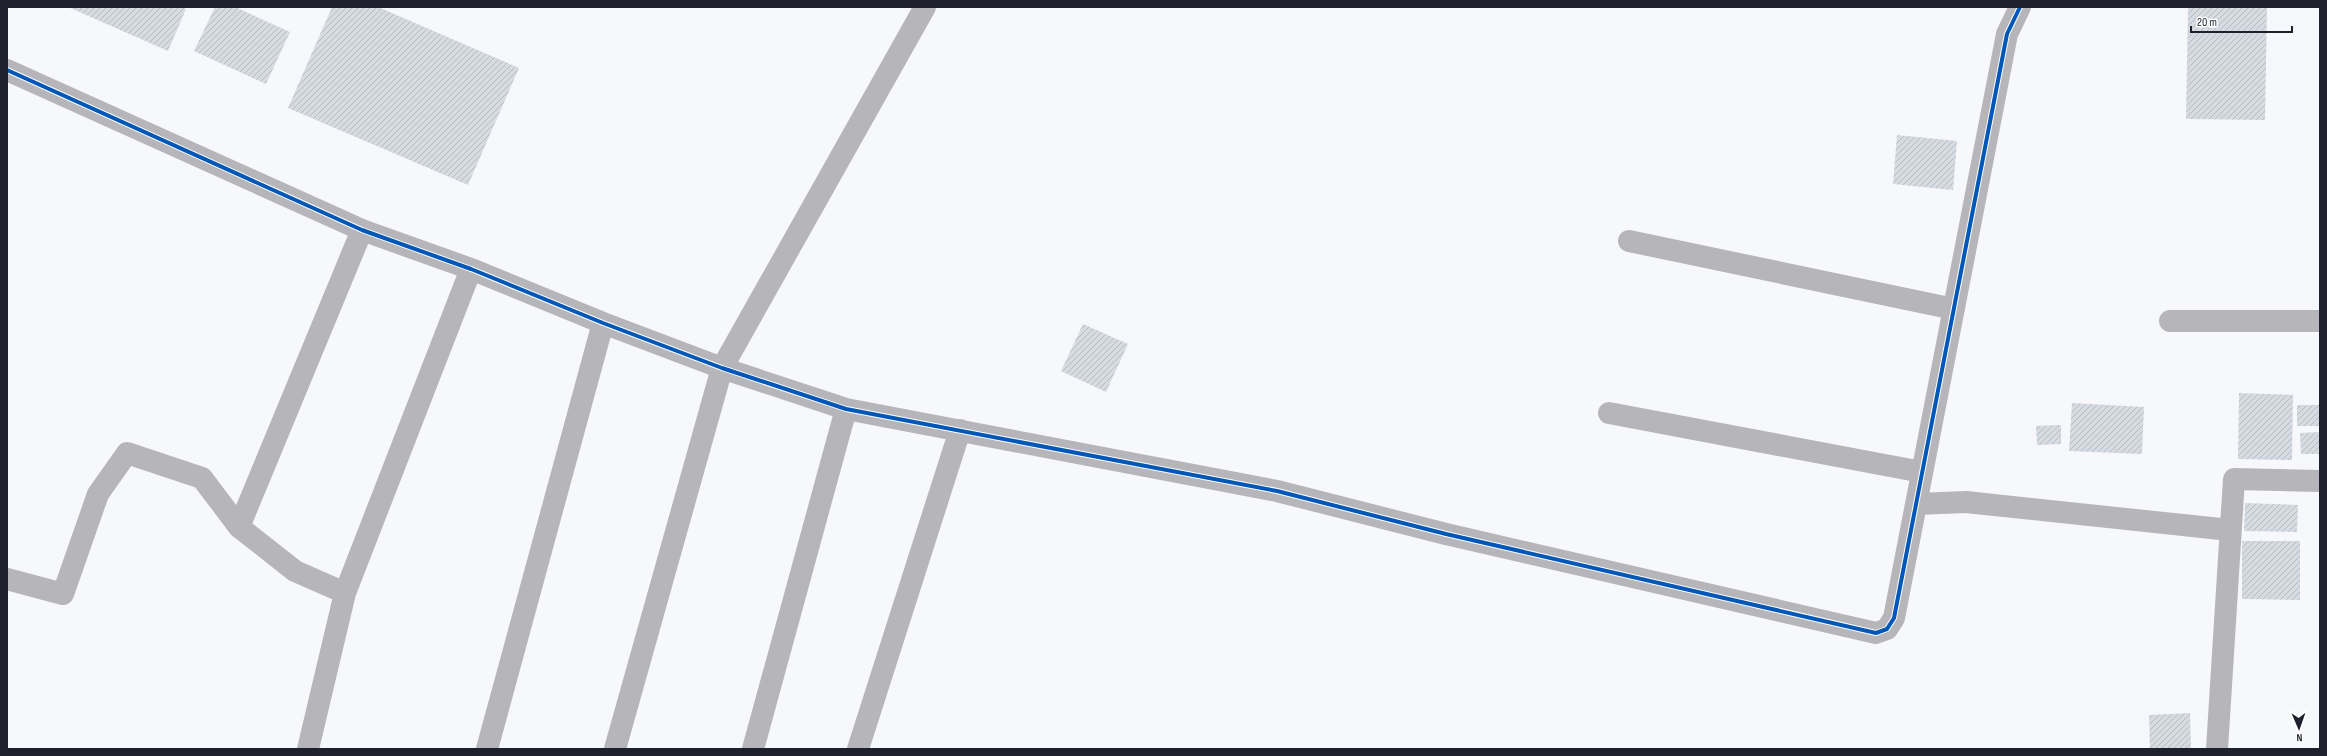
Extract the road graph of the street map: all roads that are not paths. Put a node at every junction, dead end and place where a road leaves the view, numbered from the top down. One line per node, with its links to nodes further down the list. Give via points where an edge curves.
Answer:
1 (925, 7): 11 (street)
2 (2020, 7): 7 (street, via 2007,34)
3 (7, 70): 4 (street)
4 (362, 230): 6 (street); 18 (street)
5 (1629, 241): 7 (street)
6 (471, 269): 10 (street); 21 (street)
7 (1954, 309): 15 (street)
8 (2170, 321): 9 (street)
9 (2320, 321)
10 (603, 323): 11 (street); 23 (street)
11 (722, 368): 12 (street); 24 (street)
12 (846, 409): 14 (street); 25 (street)
13 (1609, 412): 15 (street)
14 (960, 430): 17 (street, via 1277,491 1470,540 1876,633 1887,629 1894,618); 26 (street)
15 (1922, 472): 17 (street)
16 (2320, 481): 19 (street, via 2234,479)
17 (1916, 504): 19 (street, via 1966,502)
18 (239, 527): 20 (street, via 202,478 127,453 98,494 63,594); 21 (street, via 295,571)
19 (2230, 530): 27 (street)
20 (7, 579)
21 (345, 593): 22 (street)
22 (308, 749)
23 (487, 749)
24 (615, 749)
25 (753, 749)
26 (858, 749)
27 (2217, 749)

